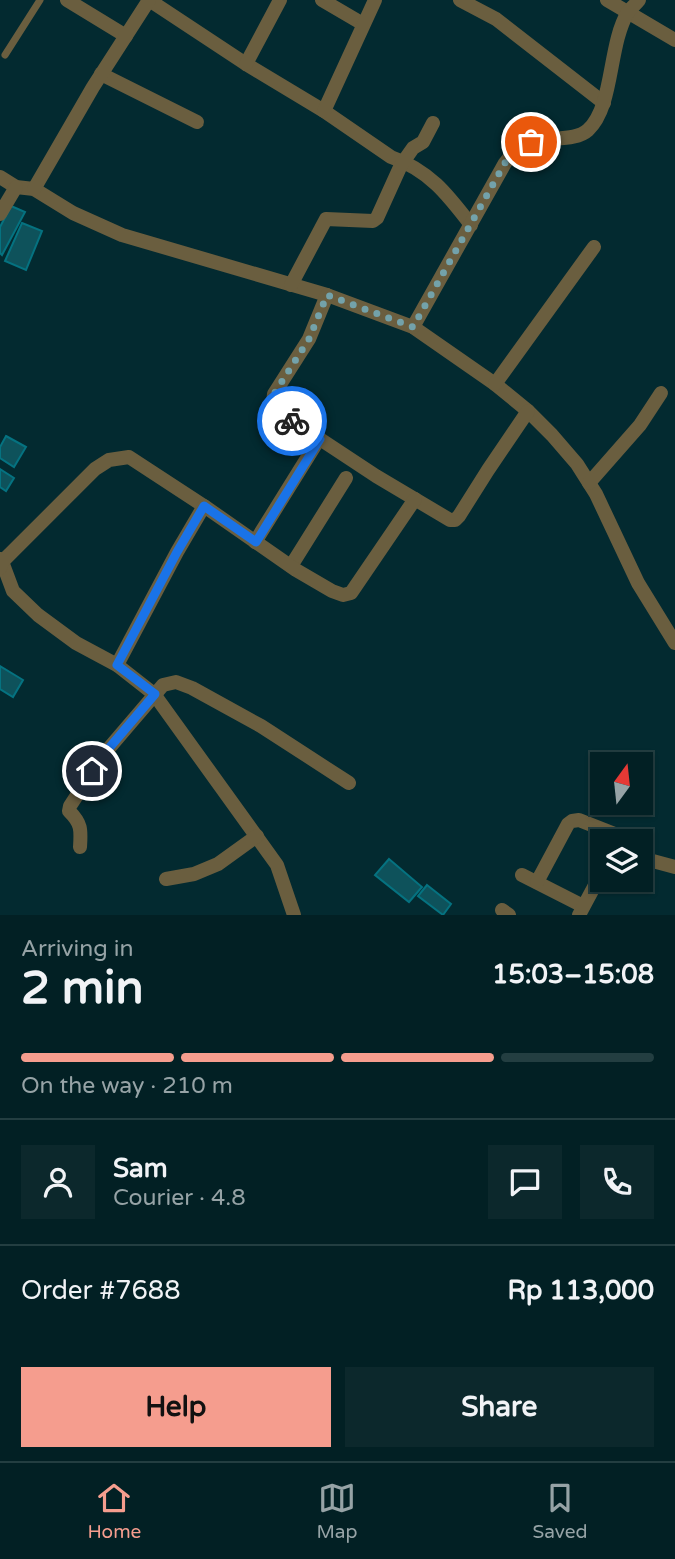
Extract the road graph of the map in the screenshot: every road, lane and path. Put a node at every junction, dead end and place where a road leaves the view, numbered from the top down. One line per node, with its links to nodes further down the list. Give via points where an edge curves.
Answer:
1 (40, 0): 14 (lane)
2 (67, 0): 12 (street)
3 (149, 0): 12 (street); 15 (street)
4 (280, 0): 15 (street)
5 (322, 0): 11 (street)
6 (374, 0): 11 (street)
7 (460, 0): 17 (street, via 496,19)
8 (607, 0): 10 (street)
9 (639, 0): 10 (street)
10 (628, 12): 13 (street); 17 (street)
11 (363, 24): 18 (street)
12 (126, 36): 16 (street)
13 (675, 40)
14 (5, 55)
15 (246, 64): 18 (street)
16 (101, 74): 19 (street); 24 (street)
17 (604, 103): 26 (street, via 579,136 531,142 515,151)
18 (324, 111): 21 (street)
19 (197, 122)
20 (433, 123): 21 (street, via 423,142)
21 (403, 161): 26 (street, via 441,187); 28 (street, via 377,218 326,219)
22 (0, 177): 23 (street)
23 (16, 187): 24 (street); 25 (street)
24 (34, 189): 28 (street, via 122,235)
25 (0, 214)
26 (471, 225): 30 (street)
27 (594, 247): 31 (street)
28 (291, 285): 29 (street)
29 (327, 295): 30 (street); 34 (street, via 309,339 274,394 276,410)
30 (413, 327): 31 (street)
31 (495, 384): 33 (street)
32 (661, 393): 36 (street, via 640,425)
33 (528, 411): 36 (street); 37 (street, via 456,520)
34 (320, 439): 37 (street); 39 (street)
35 (346, 478): 41 (street)
36 (589, 483): 42 (street, via 638,583)
37 (415, 499): 41 (street, via 351,593 332,592)
38 (204, 506): 39 (street); 40 (street, via 129,457 108,460); 43 (street)
39 (256, 542): 41 (street)
40 (1, 562): 43 (street, via 13,591 38,615)
41 (291, 566)
42 (675, 643)
43 (117, 665): 44 (street)
44 (155, 694): 45 (street, via 163,685 176,682 192,688); 47 (street); 48 (street, via 104,754 69,806 81,828)
45 (349, 783)
46 (600, 829): 53 (street, via 579,820 568,824)
47 (257, 836): 52 (street, via 218,864); 56 (street, via 277,865)
48 (80, 847)
49 (653, 861): 50 (street)
50 (675, 867)
51 (522, 875): 53 (street)
52 (166, 879)
53 (537, 882): 55 (street)
54 (591, 892): 55 (street)
55 (581, 910)
56 (294, 915)

